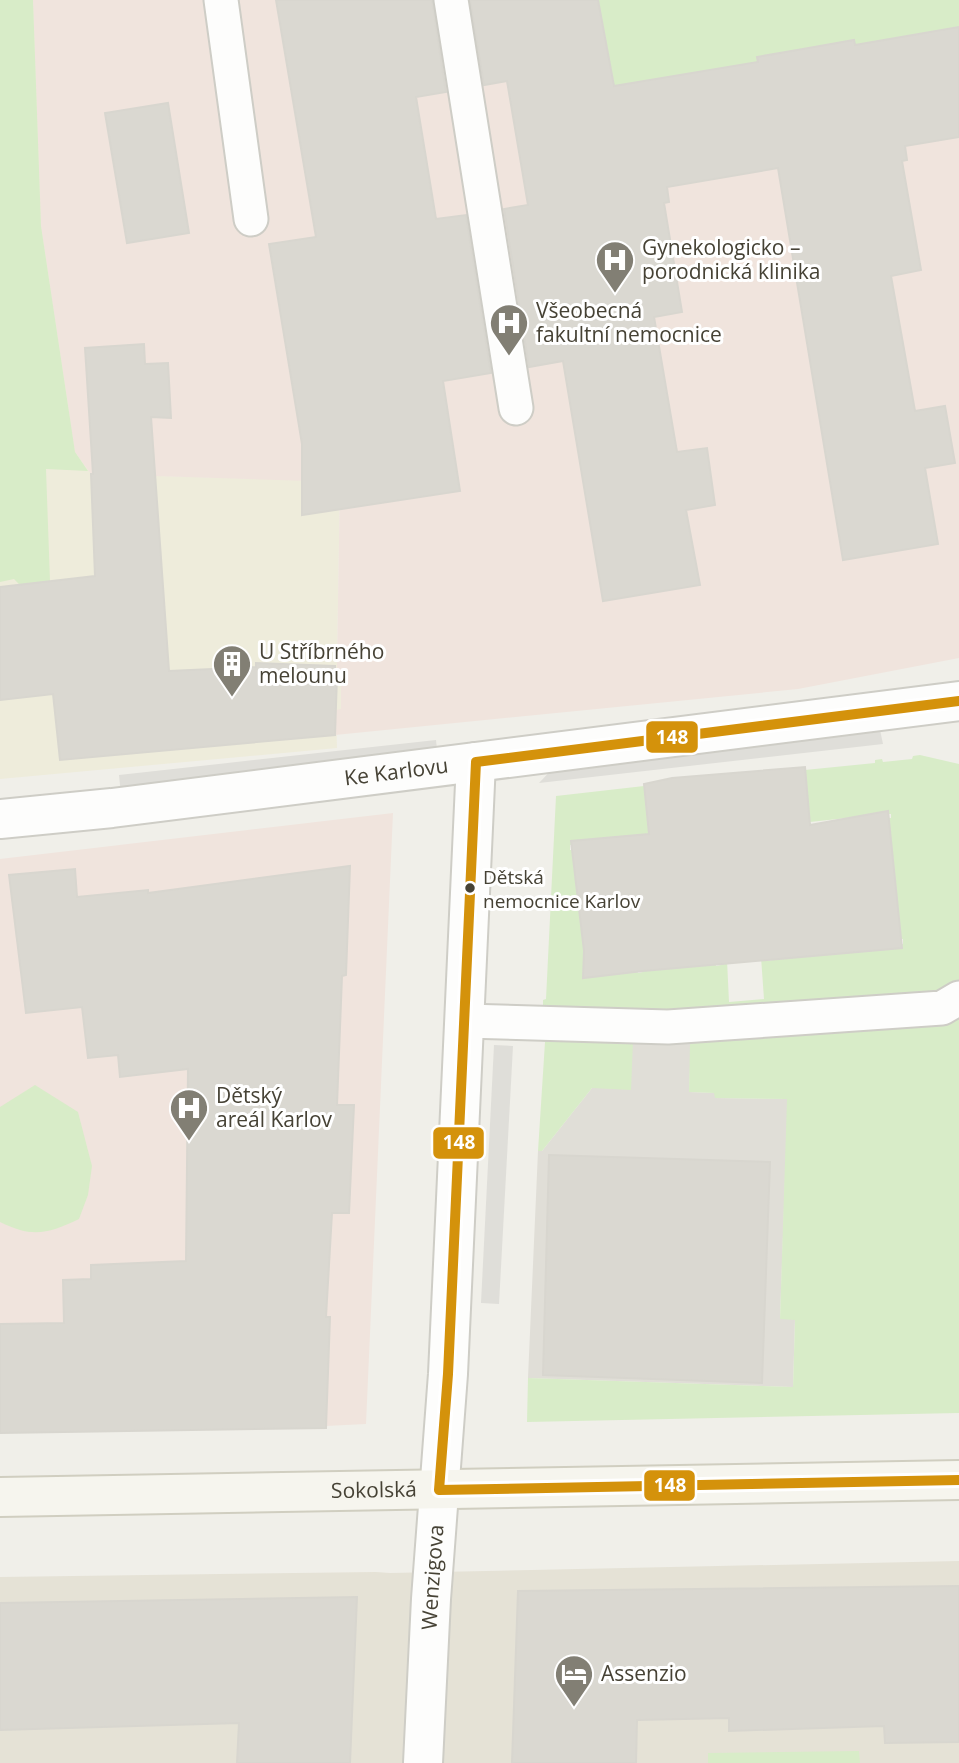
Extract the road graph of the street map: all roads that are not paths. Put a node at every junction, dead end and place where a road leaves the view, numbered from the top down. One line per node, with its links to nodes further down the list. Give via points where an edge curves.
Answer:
1 (220, 0): 3 (lane)
2 (451, 0): 4 (lane)
3 (251, 219)
4 (516, 408)
5 (959, 701): 6 (lane); 7 (street, Ke Karlovu)
6 (959, 709)
7 (476, 762): 8 (street, Ke Karlovu); 10 (street, Wenzigova)
8 (0, 819)
9 (959, 998): 10 (lane, via 942,1008 668,1027)
10 (466, 1021): 12 (street, Wenzigova)
11 (959, 1480): 12 (main road, Sokolská)
12 (439, 1490): 13 (main road, Sokolská); 14 (street, Wenzigova)
13 (0, 1497)
14 (424, 1763)

